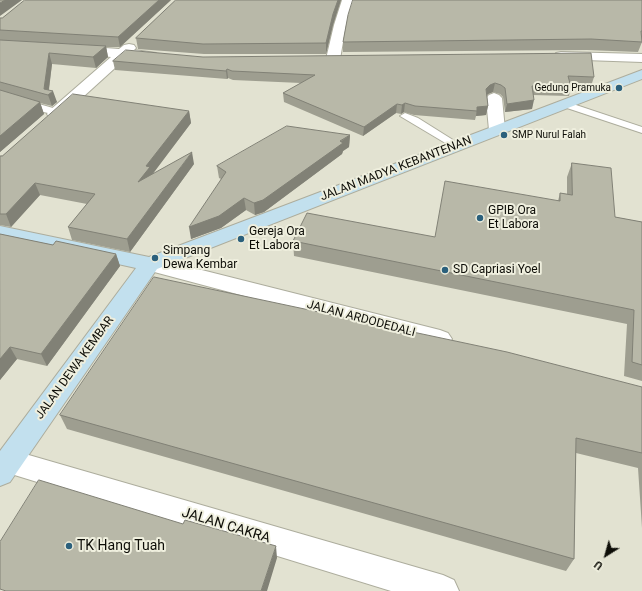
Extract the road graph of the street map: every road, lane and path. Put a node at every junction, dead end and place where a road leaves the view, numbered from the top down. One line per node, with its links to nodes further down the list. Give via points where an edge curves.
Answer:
1 (348, 0): 9 (street)
2 (141, 37): 4 (street)
3 (67, 49): 4 (street)
4 (124, 53): 5 (street); 15 (street)
5 (165, 57)
6 (545, 57): 7 (street)
7 (642, 58)
8 (318, 59): 9 (street)
9 (333, 59): 10 (street)
10 (349, 59)
11 (642, 74): 14 (street, JALAN MADYA KEBANTENAN)
12 (0, 96): 15 (lane)
13 (494, 98): 18 (street)
14 (564, 104): 18 (street, JALAN MADYA KEBANTENAN); 19 (lane)
15 (57, 112): 17 (street)
16 (405, 116): 20 (lane)
17 (46, 122)
18 (497, 130): 20 (street, JALAN MADYA KEBANTENAN)
19 (642, 130)
20 (456, 146): 22 (street, JALAN MADYA KEBANTENAN)
21 (0, 232): 22 (street)
22 (150, 264): 23 (street, JALAN ARDODEDALI); 24 (street, JALAN DEWA KEMBAR)
23 (457, 344)
24 (4, 467): 25 (street, JALAN CAKRA)
25 (443, 591)

